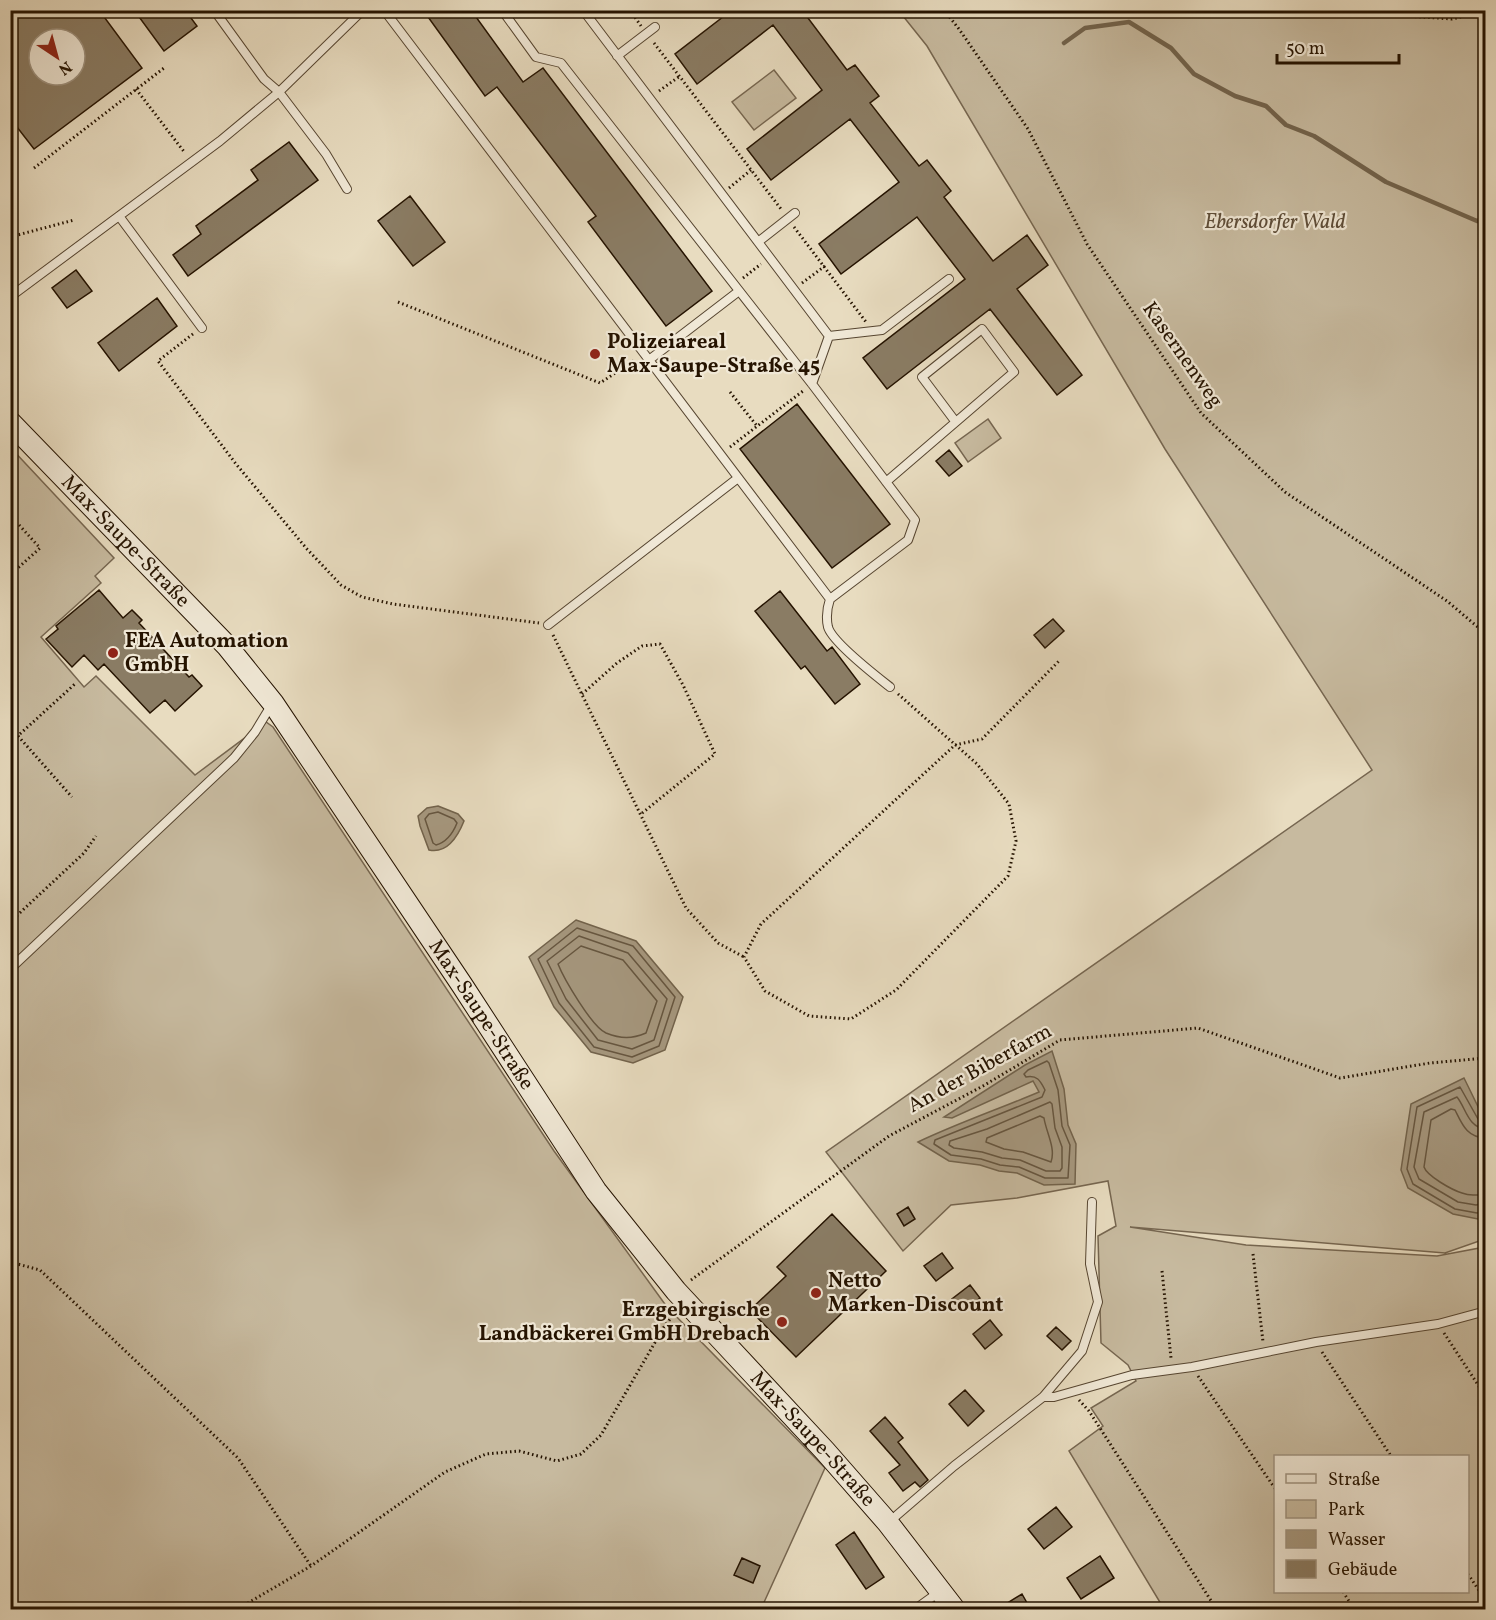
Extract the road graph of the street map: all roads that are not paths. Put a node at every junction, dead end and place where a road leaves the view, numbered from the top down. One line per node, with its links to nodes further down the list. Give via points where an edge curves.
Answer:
1 (214, 10): 8 (lane, via 264,79)
2 (363, 10): 8 (lane)
3 (384, 10): 18 (lane)
4 (502, 10): 14 (lane, via 536,57 561,63)
5 (583, 10): 7 (lane)
6 (655, 27): 7 (lane)
7 (617, 56): 12 (lane)
8 (279, 92): 9 (lane); 10 (lane)
9 (347, 189)
10 (119, 216): 15 (lane); 16 (lane)
11 (792, 216): 12 (lane)
12 (758, 242): 17 (lane)
13 (949, 279): 17 (lane, via 882,330)
14 (739, 291): 18 (lane); 19 (lane)
15 (10, 297)
16 (202, 328)
17 (829, 336): 19 (lane)
18 (649, 360): 22 (lane)
19 (812, 384): 23 (lane)
20 (955, 421): 20 (lane, via 922,377 982,329 1014,372); 23 (lane)
21 (10, 422): 27 (street, Max-Saupe-Straße, via 227,646)
22 (738, 478): 24 (lane); 25 (lane)
23 (886, 482): 24 (lane, via 915,520 908,540)
24 (830, 599): 26 (lane, via 828,629)
25 (548, 624)
26 (890, 687)
27 (273, 703): 28 (lane, via 234,758); 32 (street, Max-Saupe-Straße, via 596,1191 680,1296)
28 (10, 969)
29 (1092, 1202): 31 (lane, via 1090,1264 1098,1302 1082,1351)
30 (1485, 1311): 31 (lane, via 1438,1324 1132,1375)
31 (1043, 1397): 32 (lane)
32 (888, 1523): 33 (street, Max-Saupe-Straße)
33 (940, 1591): 34 (lane); 35 (street, Max-Saupe-Straße)
34 (914, 1610)
35 (955, 1610)

